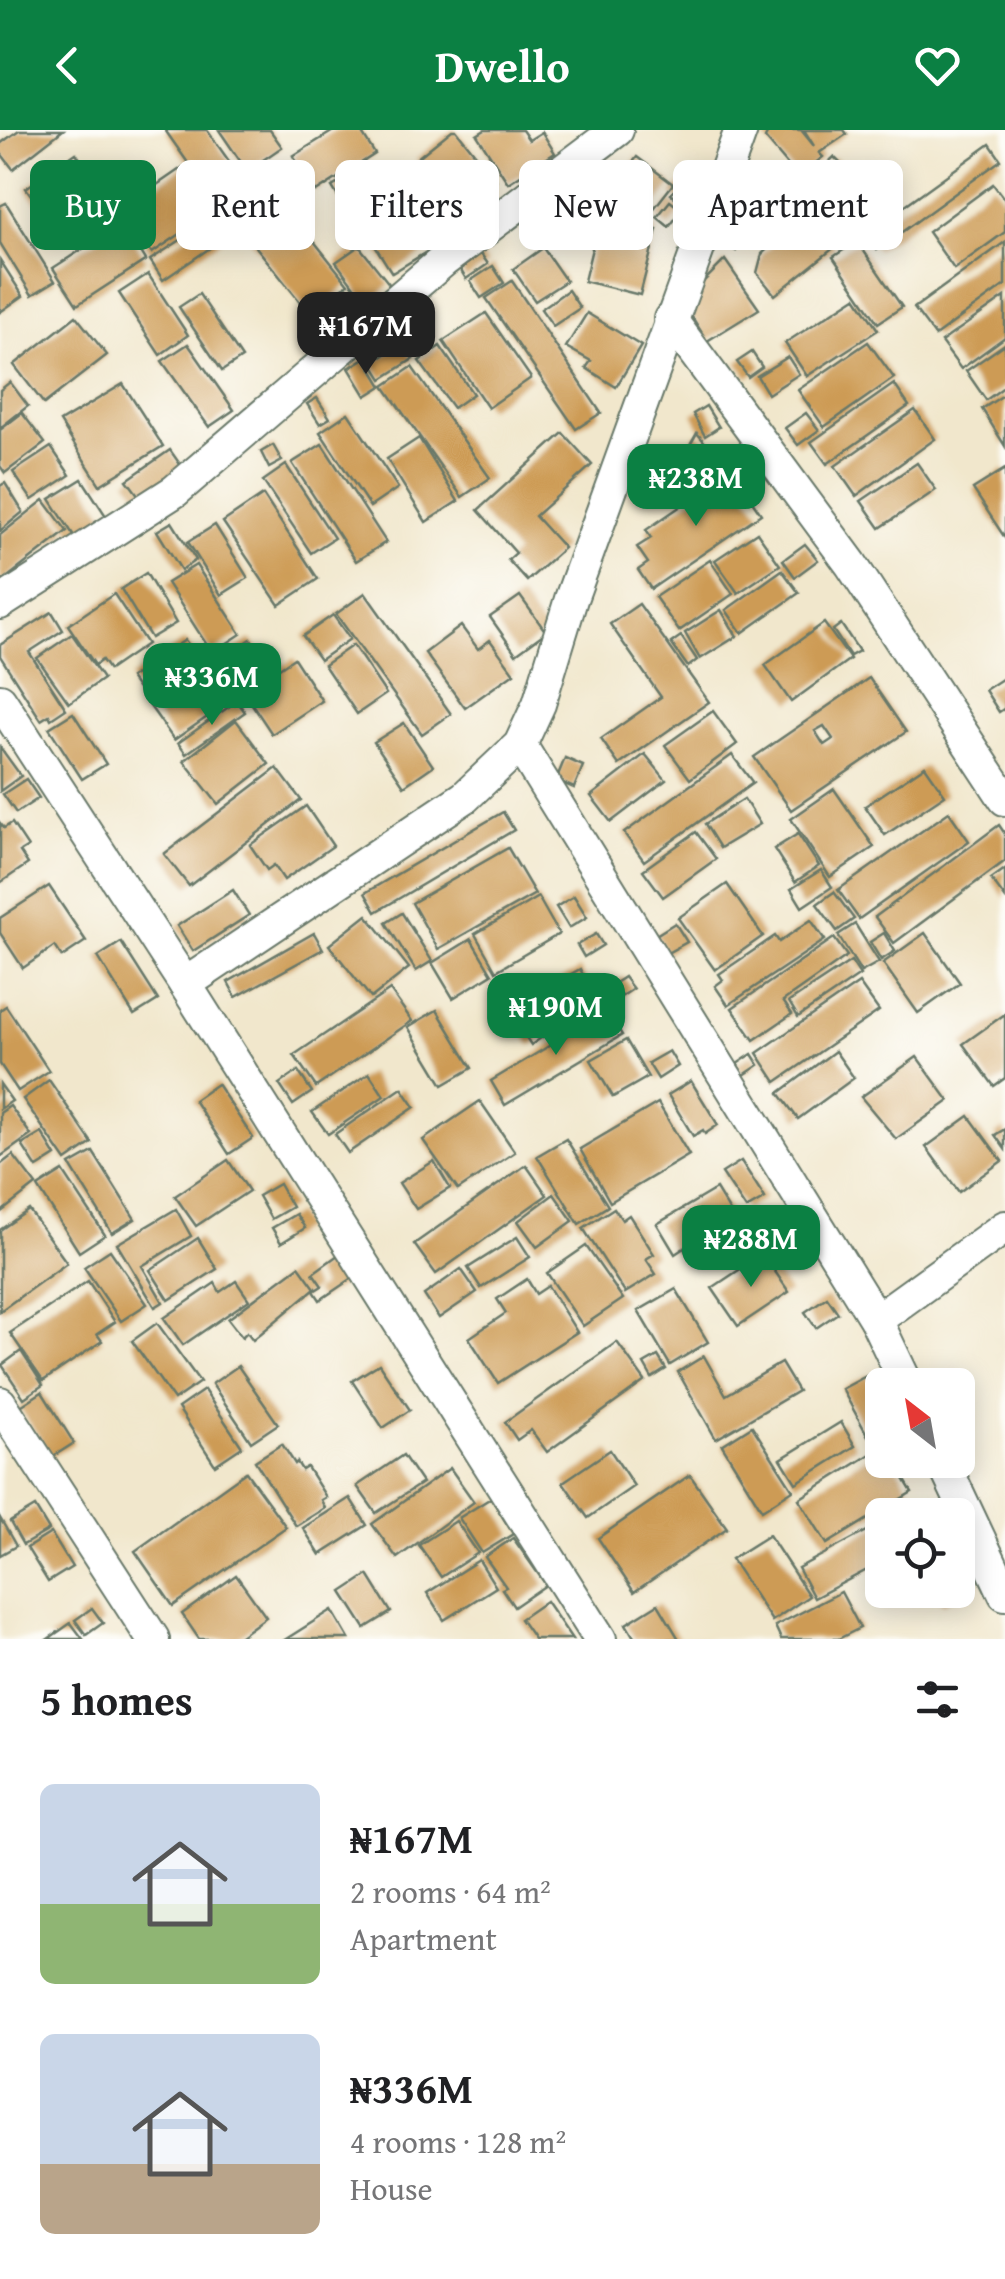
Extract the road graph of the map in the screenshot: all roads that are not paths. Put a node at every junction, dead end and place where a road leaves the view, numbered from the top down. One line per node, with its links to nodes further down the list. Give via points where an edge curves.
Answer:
1 (617, 130): 4 (street, via 443,262 174,491)
2 (741, 130): 3 (street)
3 (670, 319): 6 (street); 7 (street, via 851,564)
4 (0, 603)
5 (0, 700): 8 (street)
6 (520, 746): 8 (street, via 465,797); 10 (street)
7 (1005, 799)
8 (185, 984): 16 (street)
9 (1005, 1227): 10 (street)
10 (876, 1320): 11 (street)
11 (899, 1368)
12 (0, 1404): 15 (street)
13 (950, 1478): 14 (street)
14 (1005, 1594)
15 (153, 1639)
16 (600, 1639)

